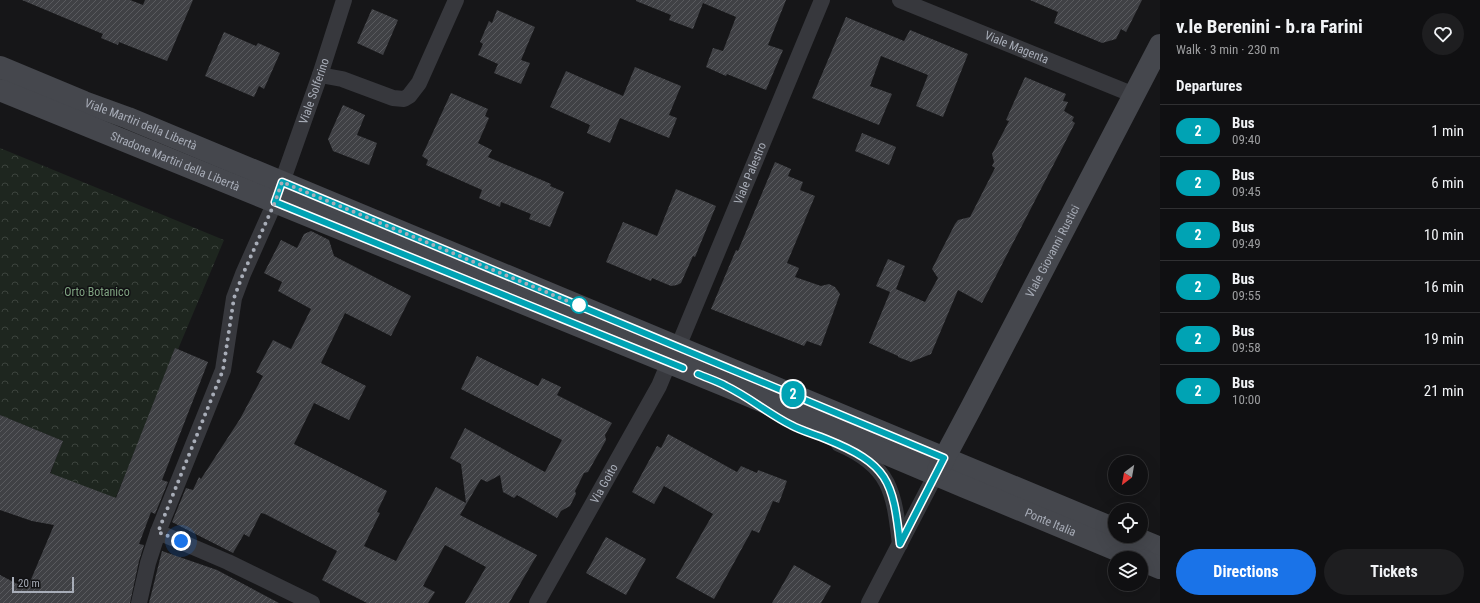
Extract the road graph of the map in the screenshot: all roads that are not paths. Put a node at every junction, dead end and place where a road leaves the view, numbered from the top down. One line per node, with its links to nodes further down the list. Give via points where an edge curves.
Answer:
1 (344, 0): 7 (street, Viale Solferino)
2 (456, 0): 7 (street, via 419,83 410,96 404,99 393,98 342,79)
3 (822, 0): 13 (street, Viale Palestro)
4 (900, 0): 9 (street, Viale Magenta)
5 (1160, 45): 9 (main road, Viale Giovanni Rustici)
6 (0, 67): 11 (main road, Viale Martiri della Libertà)
7 (320, 75): 11 (street, Viale Solferino)
8 (0, 90): 10 (main road, Stradone Martiri della Libertà)
9 (1134, 95): 15 (main road, Viale Giovanni Rustici)
10 (76, 122): 11 (main road, Stradone Martiri della Libertà, via 130,133 250,180); 12 (main road, Stradone Martiri della Libertà)
11 (282, 182): 12 (street, Viale Solferino); 13 (main road, Viale Martiri della Libertà)
12 (275, 202): 13 (main road, Stradone Martiri della Libertà); 18 (street, Viale Solferino, via 234,298 223,370)
13 (674, 355): 14 (main road); 15 (main road); 27 (street, Via Goito)
14 (726, 386): 15 (main road); 20 (street, via 791,425 850,449 877,468 886,480 894,502)
15 (940, 466): 16 (main road); 20 (street)
16 (968, 479): 17 (main road, Ponte Italia); 22 (main road, Ponte Italia)
17 (1108, 527)
18 (158, 532): 25 (street, Viale Solferino); 26 (street, via 228,562)
19 (1148, 543): 21 (main road)
20 (900, 544): 28 (street)
21 (1160, 548)
22 (1121, 551)
23 (1148, 563): 24 (main road)
24 (1160, 568)
25 (139, 603)
26 (312, 603)
27 (537, 603)
28 (869, 603)

